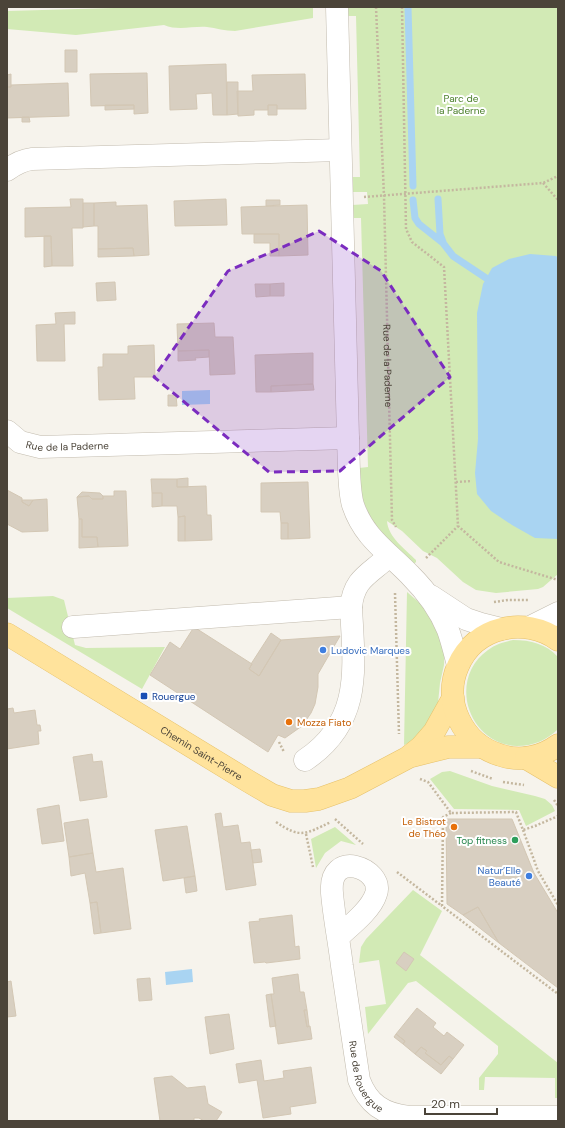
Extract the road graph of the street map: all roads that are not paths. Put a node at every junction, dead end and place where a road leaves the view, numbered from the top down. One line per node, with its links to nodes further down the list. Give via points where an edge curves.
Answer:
1 (337, 7): 2 (street)
2 (340, 150): 3 (street, via 32,159 17,163); 5 (street)
3 (7, 170)
4 (7, 431): 5 (street, Rue de la Paderne, via 20,442 40,447)
5 (348, 438): 6 (street, via 353,504 368,534)
6 (389, 556): 7 (street); 8 (street, via 359,583)
7 (425, 592): 12 (street, via 466,619); 15 (street, via 448,630)
8 (351, 607): 10 (street); 21 (street, via 354,669 347,711 331,737)
9 (558, 612): 11 (street)
10 (73, 627)
11 (530, 628): 12 (main road); 14 (main road)
12 (501, 629): 15 (main road, via 475,642)
13 (7, 634): 19 (main road, Chemin Saint-Pierre, via 248,781 272,795 291,801 319,799 344,790)
14 (558, 640)
15 (458, 665): 16 (main road)
16 (453, 698): 18 (main road, via 465,731); 19 (main road, Chemin Saint-Pierre, via 434,732)
17 (558, 745): 20 (main road, via 547,752)
18 (482, 747): 19 (main road, Chemin Saint-Pierre, via 448,747); 20 (main road, via 503,756)
19 (407, 758)
20 (526, 758): 22 (main road)
21 (305, 760)
22 (555, 787)
23 (338, 937): 24 (street, Rue de Rouergue, via 358,1080 371,1102 384,1111 408,1117)
24 (558, 1117)

